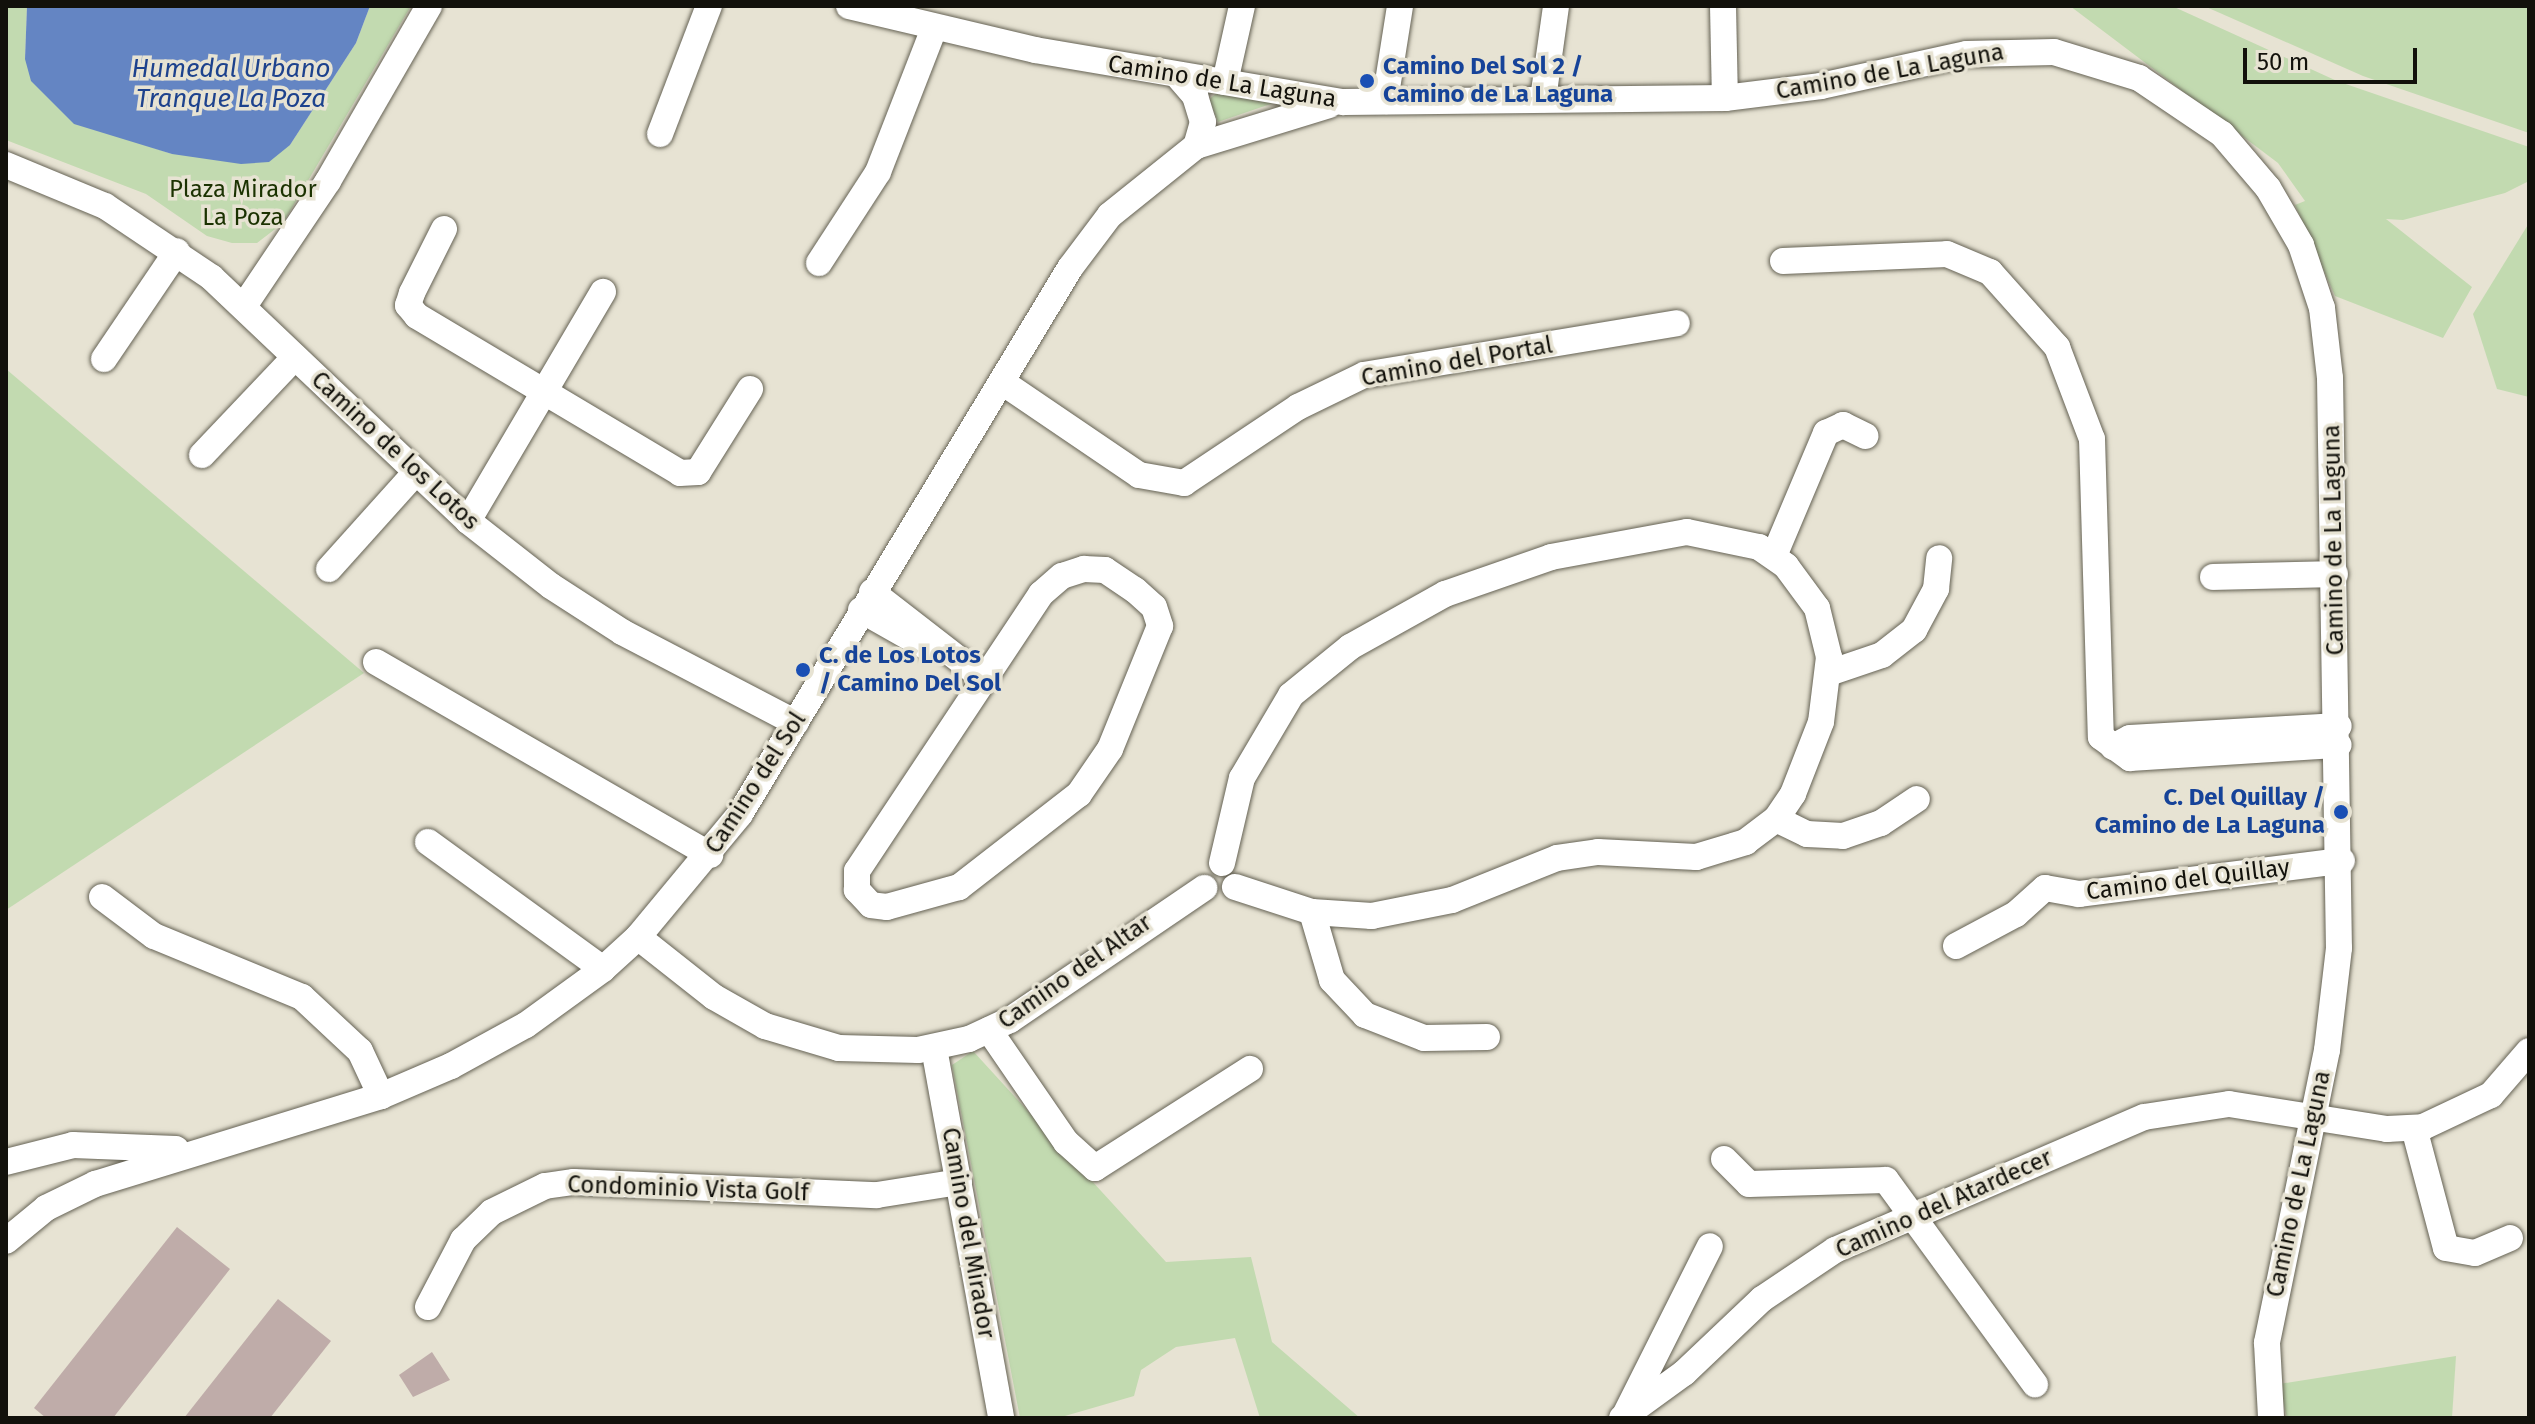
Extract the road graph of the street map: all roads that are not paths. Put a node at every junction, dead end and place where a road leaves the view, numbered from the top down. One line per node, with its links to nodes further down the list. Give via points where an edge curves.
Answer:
1 (429, 6): 23 (street, via 328,181)
2 (709, 6): 15 (street)
3 (849, 6): 8 (street, Camino de La Laguna)
4 (1242, 6): 10 (street)
5 (1400, 6): 13 (street)
6 (1556, 6): 12 (street)
7 (1723, 6): 11 (street)
8 (934, 28): 9 (street, Camino de La Laguna); 21 (street, via 883,161)
9 (1177, 75): 10 (street, Camino de La Laguna); 16 (street, via 1195,96 1203,122)
10 (1225, 82): 14 (street, Camino de La Laguna)
11 (1725, 98): 12 (street, Camino de La Laguna); 37 (street, Camino de La Laguna, via 1821,86 1967,54 2025,50 2112,67 2195,112 2268,188 2313,276 2328,343)
12 (1543, 99): 13 (street, Camino de La Laguna)
13 (1385, 101): 14 (street, Camino de La Laguna)
14 (1344, 102): 16 (street, Camino del Sol)
15 (660, 134)
16 (1196, 146): 27 (street, Camino del Sol, via 1133,193 1090,240)
17 (6, 165): 19 (street, Camino de los Lotos, via 105,206)
18 (444, 229): 29 (street, via 408,305 417,316)
19 (177, 251): 23 (street, Camino de los Lotos); 26 (street)
20 (1783, 261): 44 (street, via 1947,254 1990,272 2057,347 2092,439 2098,728 2113,747 2130,758 2186,743)
21 (819, 263)
22 (603, 292): 29 (street)
23 (244, 306): 25 (street, Camino de los Lotos)
24 (1677, 323): 27 (street, Camino del Portal, via 1364,375 1298,407 1184,483 1139,475)
25 (295, 357): 31 (street); 32 (street, Camino de los Lotos)
26 (104, 359)
27 (1005, 384): 39 (street, Camino del Sol)
28 (750, 389): 29 (street, via 689,477)
29 (545, 390): 33 (street)
30 (1866, 436): 34 (street, via 1843,425 1826,433)
31 (202, 455)
32 (415, 473): 33 (street, Camino de los Lotos); 36 (street)
33 (468, 521): 43 (street, Camino de los Lotos, via 622,632)
34 (1774, 556): 41 (street, via 1817,608); 50 (street, via 1725,536 1656,535 1514,567 1402,615 1329,662 1277,714 1234,798)
35 (1939, 558): 41 (street, via 1936,589 1914,630 1882,655)
36 (329, 569)
37 (2335, 574): 38 (street); 44 (street, Camino de La Laguna)
38 (2213, 577)
39 (867, 601): 42 (street); 43 (street, Camino del Sol)
40 (376, 662): 48 (street)
41 (1829, 673): 46 (street, via 1814,745)
42 (983, 678): 42 (street, via 1041,594 1062,576 1105,570 1154,607 1160,626 1146,662 1110,749 1079,794 959,887 900,905 871,905 857,890 857,871)
43 (796, 723): 48 (street, Camino del Sol)
44 (2339, 736): 49 (street, Camino de La Laguna)
45 (1917, 799): 46 (street, via 1881,823 1843,836 1807,834)
46 (1776, 819): 54 (street, via 1746,842 1712,855 1576,855 1427,908 1372,916)
47 (428, 842): 57 (street)
48 (710, 855): 55 (street, Camino del Sol)
49 (2342, 861): 56 (street, Camino del Quillay, via 2079,894 2045,888 2016,914); 64 (street, Camino de La Laguna, via 2334,999)
50 (1222, 863): 51 (street, via 1233,869); 52 (street, via 1204,872)
51 (1235, 887): 52 (street, via 1220,898); 54 (street)
52 (1204, 888): 58 (street, Camino del Altar)
53 (102, 897): 63 (street, via 154,936 302,997 360,1051)
54 (1312, 912): 59 (street, via 1332,980 1365,1015 1424,1038)
55 (638, 937): 57 (street, Camino del Sol); 60 (street, Camino del Altar, via 714,997 787,1035 869,1051)
56 (1956, 946)
57 (603, 969): 63 (street, Camino del Sol, via 485,1049)
58 (989, 1030): 60 (street, Camino del Altar); 62 (street, via 1066,1142 1095,1168)
59 (1487, 1037)
60 (934, 1048): 69 (street, Camino del Mirador)
61 (2529, 1051): 65 (street, via 2506,1081 2475,1106)
62 (1250, 1069)
63 (381, 1096): 66 (street, Camino del Sol)
64 (2314, 1119): 65 (street, Camino del Atardecer); 70 (street, Camino del Atardecer, via 2229,1104 2166,1110); 78 (street, Camino de La Laguna, via 2267,1343)
65 (2414, 1128): 71 (street, via 2446,1248 2475,1253)
66 (192, 1149): 68 (street, Camino del Sol, via 73,1145); 72 (street, Camino del Sol, via 70,1195)
67 (1724, 1159): 70 (street, via 1749,1184 1880,1177)
68 (6, 1162)
69 (959, 1182): 74 (street, Condominio Vista Golf, via 877,1195 574,1182 545,1186 492,1212 463,1240); 77 (street, Camino del Mirador)
70 (1907, 1217): 75 (street); 76 (street, Camino del Atardecer, via 1786,1282 1663,1391)
71 (2510, 1238)
72 (6, 1241)
73 (1710, 1246): 76 (street)
74 (428, 1307)
75 (2035, 1384)
76 (1623, 1417)
77 (1001, 1418)
78 (2271, 1418)

